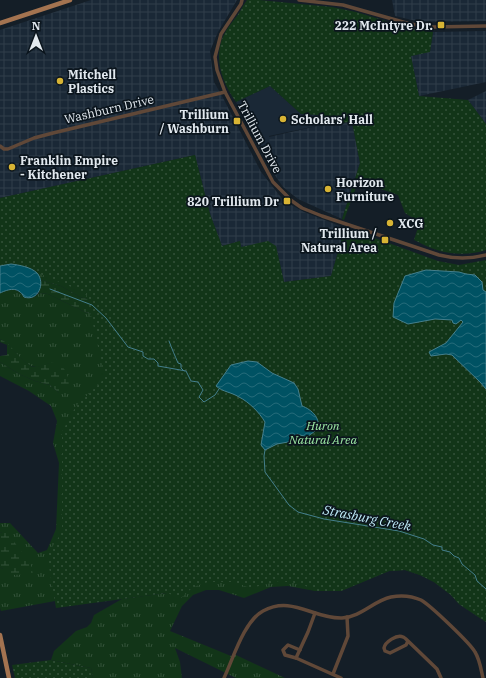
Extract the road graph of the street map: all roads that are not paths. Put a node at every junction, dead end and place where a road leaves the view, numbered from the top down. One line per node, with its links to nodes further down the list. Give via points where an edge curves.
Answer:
1 (70, 0): 4 (main road)
2 (242, 0): 6 (street, Trillium Drive, via 220,34 217,44 217,70)
3 (299, 0): 5 (street, via 343,5 410,24 432,27)
4 (0, 23)
5 (486, 26)
6 (225, 92): 7 (street, Washburn Drive, via 34,138 8,148); 8 (street, Trillium Drive, via 273,182 302,208 439,255 468,259)
7 (0, 146)
8 (486, 255)
9 (314, 613): 10 (street, via 336,618); 13 (street); 18 (street, via 283,605 261,612 246,628)
10 (347, 617): 15 (street, via 348,636); 16 (street, via 391,597 407,596 420,600 430,606 472,648 478,657)
11 (0, 635): 17 (main road)
12 (408, 642): 12 (street, via 401,636 386,643 385,652 390,653); 20 (street, via 437,668)
13 (300, 650): 14 (street); 14 (street, via 288,645 284,648 285,655)
14 (296, 658): 15 (street)
15 (332, 674): 19 (street)
16 (484, 677)
17 (9, 678)
18 (224, 678)
19 (342, 678)
20 (441, 678)

